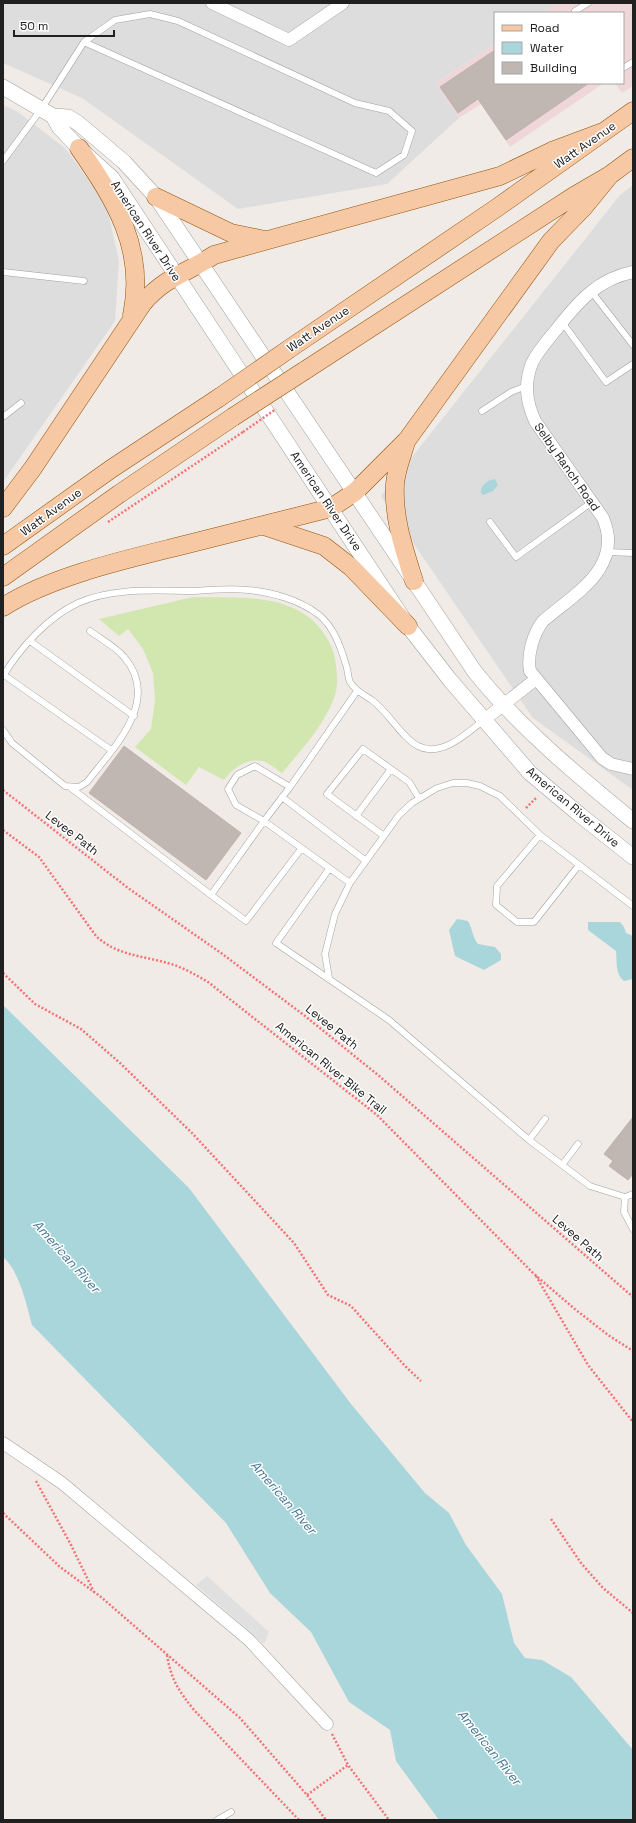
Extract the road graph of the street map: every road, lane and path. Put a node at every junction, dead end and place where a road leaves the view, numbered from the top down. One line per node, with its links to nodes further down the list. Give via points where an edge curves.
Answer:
1 (212, 3): 2 (street, via 289,40)
2 (343, 3)
3 (588, 3): 4 (lane)
4 (576, 12)
5 (84, 42): 5 (lane, via 376,173 404,155 412,132 389,111 355,103 178,20 150,14 116,20); 10 (lane)
6 (633, 62): 7 (lane)
7 (624, 67)
8 (3, 87): 10 (street, American River Drive)
9 (633, 111): 11 (main road, Watt Avenue)
10 (47, 112): 12 (street, American River Drive); 14 (lane); 16 (street, American River Drive, via 68,117 78,123 124,162)
11 (603, 132): 17 (main road, via 552,151 500,176); 41 (main road, Watt Avenue, bridge, via 498,207 111,469)
12 (79, 148): 21 (street, American River Drive, via 112,178); 24 (main road, via 104,184 130,240 136,269 136,298)
13 (633, 158): 15 (main road, Watt Avenue)
14 (3, 161)
15 (610, 175): 33 (main road, via 551,241); 44 (main road, Watt Avenue, bridge, via 233,417)
16 (156, 197): 17 (main road, via 231,233); 18 (street, American River Drive)
17 (268, 240): 18 (main road, via 214,255)
18 (201, 264): 21 (main road); 34 (street, American River Drive)
19 (3, 272): 22 (lane)
20 (633, 272): 23 (street, Selby Ranch Road, via 606,281)
21 (176, 276): 24 (main road, via 154,290); 37 (street, American River Drive)
22 (84, 281)
23 (591, 291): 25 (street, Selby Ranch Road, via 577,303); 26 (lane)
24 (131, 320): 36 (main road, via 33,468)
25 (562, 322): 27 (lane, via 606,382); 28 (street, Selby Ranch Road, via 532,363)
26 (633, 345)
27 (633, 364)
28 (526, 386): 30 (lane, via 511,392); 35 (street, Selby Ranch Road, via 529,407 535,421)
29 (21, 403): 31 (lane)
30 (482, 411)
31 (3, 417)
32 (243, 432): 39 (path)
33 (407, 440): 34 (main road); 45 (main road, via 395,484 396,510 400,538)
34 (355, 492): 37 (main road); 45 (street, American River Drive)
35 (592, 502): 38 (lane, via 516,557); 42 (street, Selby Ranch Road, via 606,525 609,543)
36 (3, 508)
37 (331, 508): 40 (main road); 47 (street, American River Drive)
38 (490, 522)
39 (104, 525)
40 (263, 525): 46 (main road, via 83,573 35,590); 47 (main road, via 324,546 351,567)
41 (3, 546)
42 (607, 552): 43 (lane); 51 (street, Selby Ranch Road, via 603,565 590,581 538,628 528,661 530,671)
43 (633, 552)
44 (3, 577)
45 (414, 581): 53 (street, American River Drive, via 475,672)
46 (3, 607)
47 (408, 626): 55 (street, American River Drive)
48 (90, 631): 54 (lane, via 124,656 132,669 137,683 138,698)
49 (30, 641): 50 (lane); 52 (lane, via 56,616 77,604 106,594 248,590 269,593 302,604 320,616 340,647 350,681); 54 (lane)
50 (3, 676): 57 (lane)
51 (536, 679): 53 (street); 59 (street, Selby Ranch Road, via 602,758 611,764)
52 (357, 691): 55 (lane, via 373,701 391,718 408,740 419,747 440,748 466,734); 60 (lane)
53 (504, 705): 55 (street); 69 (street, American River Drive, via 557,757)
54 (134, 716): 57 (lane)
55 (484, 720): 74 (street, American River Drive, via 530,773)
56 (3, 730): 61 (lane, via 12,743 65,786)
57 (111, 750): 61 (lane, via 86,782 79,787)
58 (390, 769): 65 (lane, via 409,782); 67 (lane); 67 (lane, via 363,748 327,794)
59 (633, 769)
60 (290, 787): 63 (lane); 68 (lane, via 254,766 237,775 228,789 236,805)
61 (71, 788): 79 (lane)
62 (3, 790): 91 (path, Levee Path, via 128,888 305,1016 378,1075)
63 (282, 797): 68 (lane); 75 (lane)
64 (537, 797): 66 (path)
65 (419, 798): 71 (lane, via 453,783 480,786 500,796); 72 (lane, via 399,815)
66 (526, 808)
67 (356, 816): 72 (lane)
68 (264, 821): 73 (lane); 79 (lane)
69 (633, 821)
70 (3, 830): 90 (path, American River Bike Trail, via 39,858 96,936 105,944 129,954 182,968 208,982 376,1115)
71 (540, 835): 76 (lane); 76 (lane, via 497,886 496,905 517,922 534,922)
72 (384, 836): 75 (lane)
73 (301, 849): 77 (lane); 79 (lane, via 246,921)
74 (633, 856)
75 (366, 861): 78 (lane)
76 (579, 865): 80 (lane)
77 (328, 869): 78 (lane); 82 (lane, via 276,943)
78 (350, 884): 82 (lane, via 335,914 325,954)
79 (211, 895)
80 (633, 906)
81 (3, 973): 93 (path, via 35,1004 81,1029 191,1132 294,1243 328,1296 351,1306)
82 (329, 978): 84 (lane, via 389,1020)
83 (545, 1119): 84 (lane)
84 (529, 1140): 86 (lane)
85 (578, 1144): 86 (lane)
86 (562, 1165): 88 (lane, via 590,1186)
87 (633, 1194): 88 (lane)
88 (625, 1197): 89 (lane, via 624,1212)
89 (633, 1229)
90 (534, 1274): 92 (path, American River Bike Trail, via 581,1314); 94 (path, via 588,1365)
91 (633, 1297)
92 (633, 1351)
93 (421, 1381)
94 (633, 1422)
95 (3, 1443): 96 (street)
96 (28, 1460): 99 (path, via 34,1479); 102 (street, via 62,1483 249,1640)
97 (3, 1513): 99 (path, via 60,1567)
98 (551, 1519): 100 (path, via 581,1563 603,1588)
99 (94, 1592): 101 (path)
100 (633, 1613)
101 (167, 1655): 104 (path, via 240,1718); 107 (path, via 170,1673 194,1710)
102 (326, 1724): 103 (path)
103 (348, 1765): 104 (path); 109 (path)
104 (307, 1795): 108 (path)
105 (231, 1812): 106 (lane)
106 (218, 1820)
107 (299, 1820)
108 (326, 1820)
109 (389, 1820)

